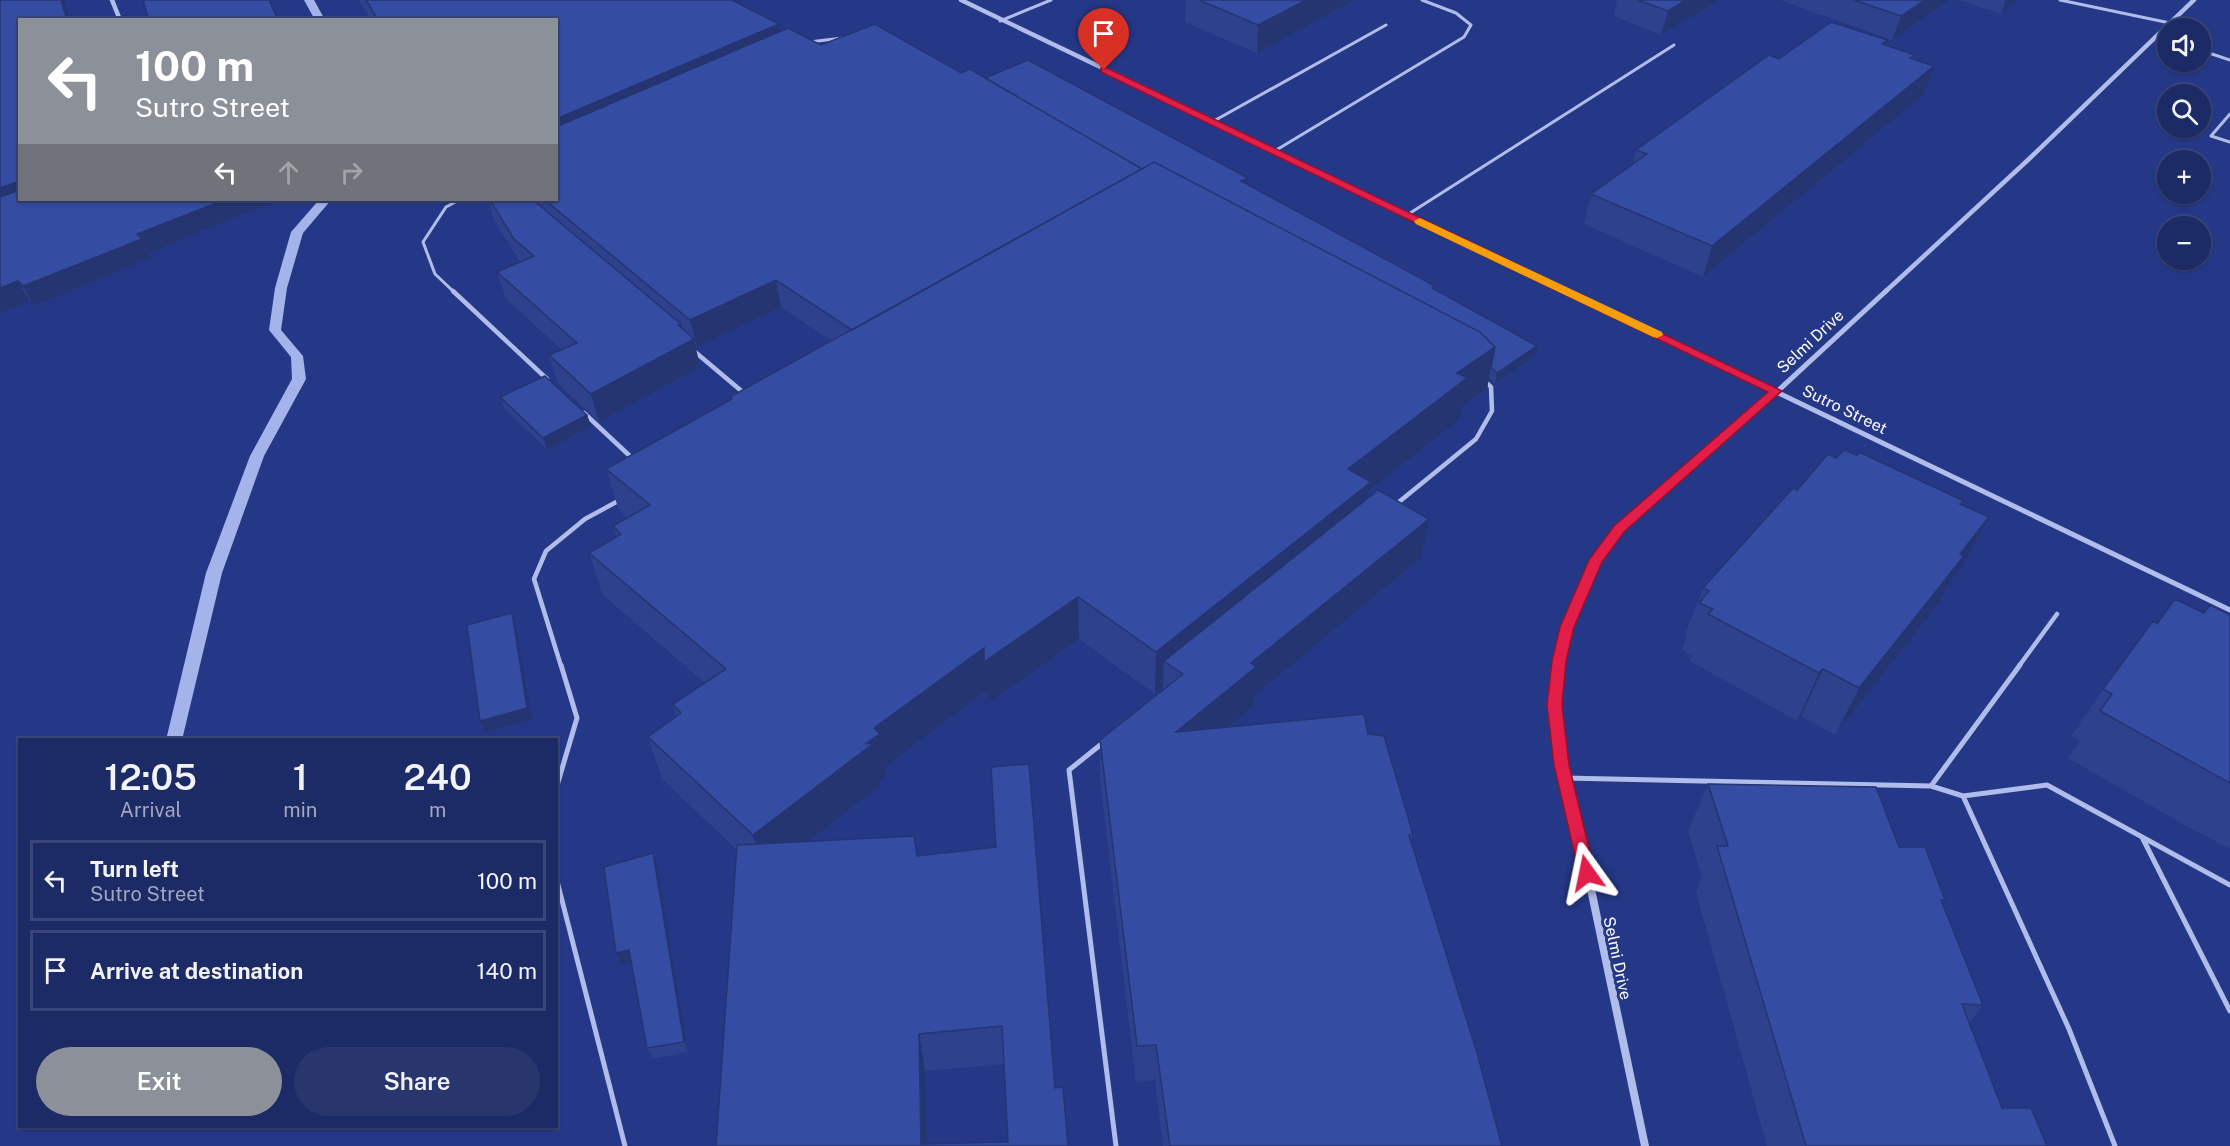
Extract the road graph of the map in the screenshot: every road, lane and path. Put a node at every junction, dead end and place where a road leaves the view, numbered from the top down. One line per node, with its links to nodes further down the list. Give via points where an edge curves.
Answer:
1 (112, 0): 7 (street)
2 (960, 0): 10 (street, Sutro Street)
3 (1051, 0): 10 (lane)
4 (1422, 0): 21 (lane, via 1456,13 1472,25 1464,37)
5 (2060, 0): 9 (lane)
6 (2194, 0): 8 (street, Selmi Drive)
7 (119, 18)
8 (2175, 18)
9 (2157, 20)
10 (1000, 21): 19 (street, Sutro Street)
11 (1386, 25): 19 (lane)
12 (2157, 37): 27 (street, Selmi Drive)
13 (851, 39): 14 (lane)
14 (805, 43)
15 (1674, 45): 23 (lane)
16 (2211, 54): 17 (lane)
17 (2230, 60)
18 (2230, 114): 20 (lane, via 2211,136)
19 (1212, 122): 21 (street, Sutro Street)
20 (2230, 142)
21 (1273, 152): 23 (street, Sutro Street)
22 (457, 201): 26 (lane, via 446,207 423,242 435,274)
23 (1407, 215): 27 (street, Sutro Street)
24 (689, 346): 28 (lane)
25 (1483, 378): 32 (lane, via 1491,387 1492,411 1476,439)
26 (554, 386)
27 (1776, 391): 33 (street, Sutro Street); 36 (street, Selmi Drive, via 1619,529 1596,560 1567,627 1559,661 1554,705)
28 (752, 400)
29 (580, 409): 30 (lane)
30 (639, 465)
31 (626, 497): 37 (lane, via 585,519 546,551 534,579 577,718)
32 (1392, 507)
33 (2230, 610)
34 (2057, 614): 38 (lane)
35 (1106, 740): 45 (lane, via 1069,770)
36 (1565, 778): 38 (lane); 46 (street, Selmi Drive)
37 (558, 782)
38 (1931, 786): 39 (lane)
39 (1963, 796): 40 (lane, via 2047,785); 47 (lane, via 2069,1029)
40 (2142, 837): 41 (lane); 43 (lane)
41 (2230, 885)
42 (558, 886): 44 (lane)
43 (2230, 1011)
44 (625, 1146)
45 (1116, 1146)
46 (1645, 1146)
47 (2115, 1146)

